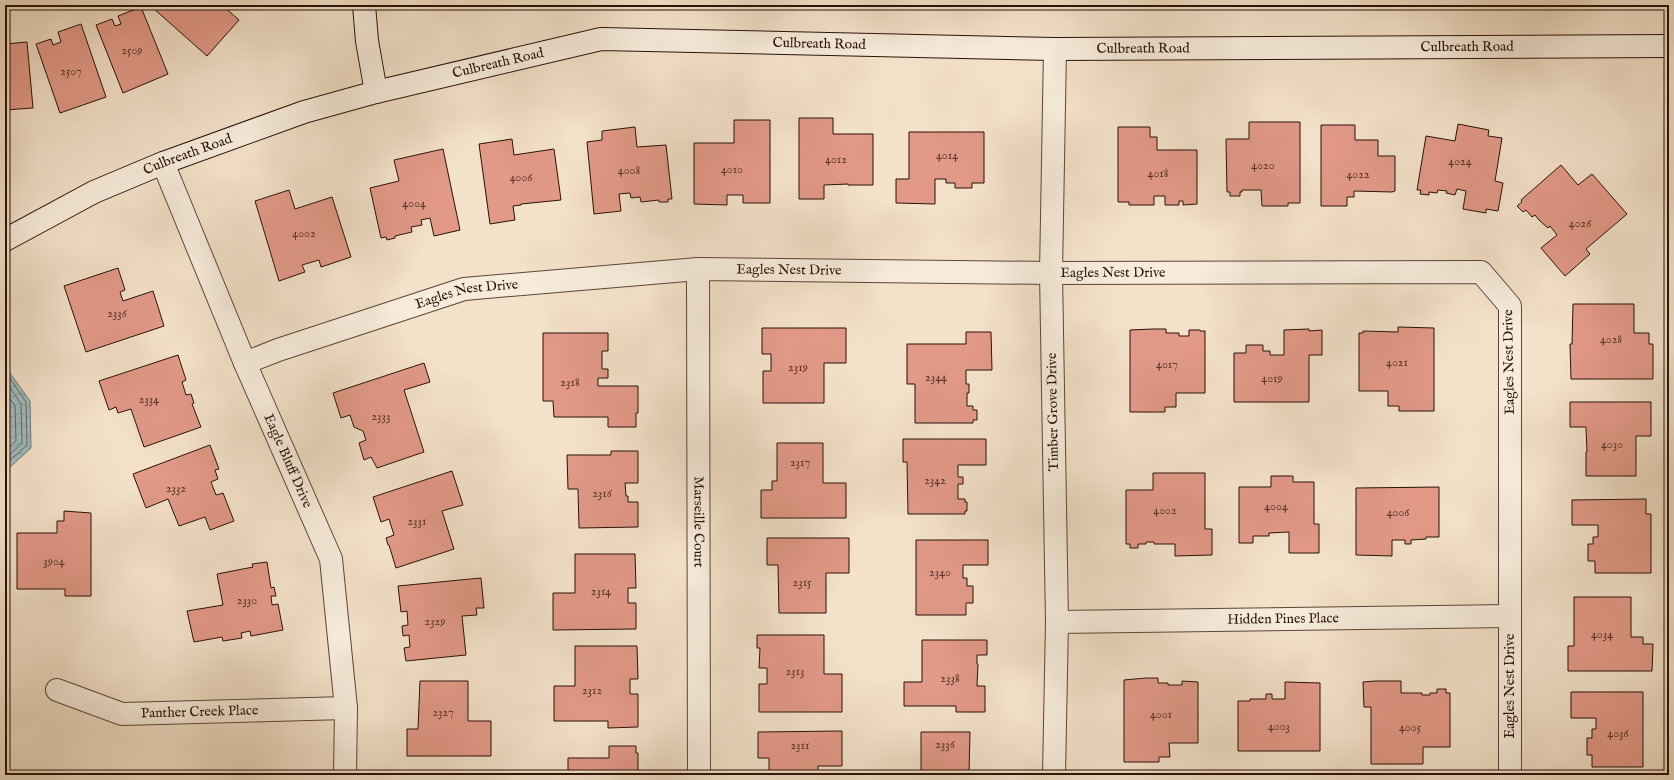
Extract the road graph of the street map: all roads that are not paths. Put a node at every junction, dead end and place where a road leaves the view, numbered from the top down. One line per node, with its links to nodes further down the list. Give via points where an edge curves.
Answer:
1 (364, 5): 4 (street)
2 (1669, 46): 3 (street, Culbreath Road)
3 (1055, 49): 4 (street, Culbreath Road, via 601,39); 8 (street, Timber Grove Drive)
4 (376, 92): 5 (street, Culbreath Road, via 304,112)
5 (163, 163): 6 (street, Culbreath Road, via 94,192); 9 (street, Eagle Bluff Drive)
6 (5, 240)
7 (698, 269): 8 (street, Eagles Nest Drive); 9 (street, Eagles Nest Drive, via 464,289); 15 (street, Marseille Court)
8 (1051, 273): 10 (street, Eagles Nest Drive, via 1480,272 1510,306); 11 (street, Timber Grove Drive)
9 (245, 363): 13 (street, Eagle Bluff Drive, via 331,559)
10 (1510, 616): 11 (street, Hidden Pines Place); 17 (street, Eagles Nest Drive)
11 (1057, 622): 16 (street, Timber Grove Drive)
12 (57, 690): 13 (street, Panther Creek Place, via 122,714)
13 (346, 708): 14 (street, Eagle Bluff Drive)
14 (345, 775)
15 (699, 775)
16 (1054, 775)
17 (1510, 775)

